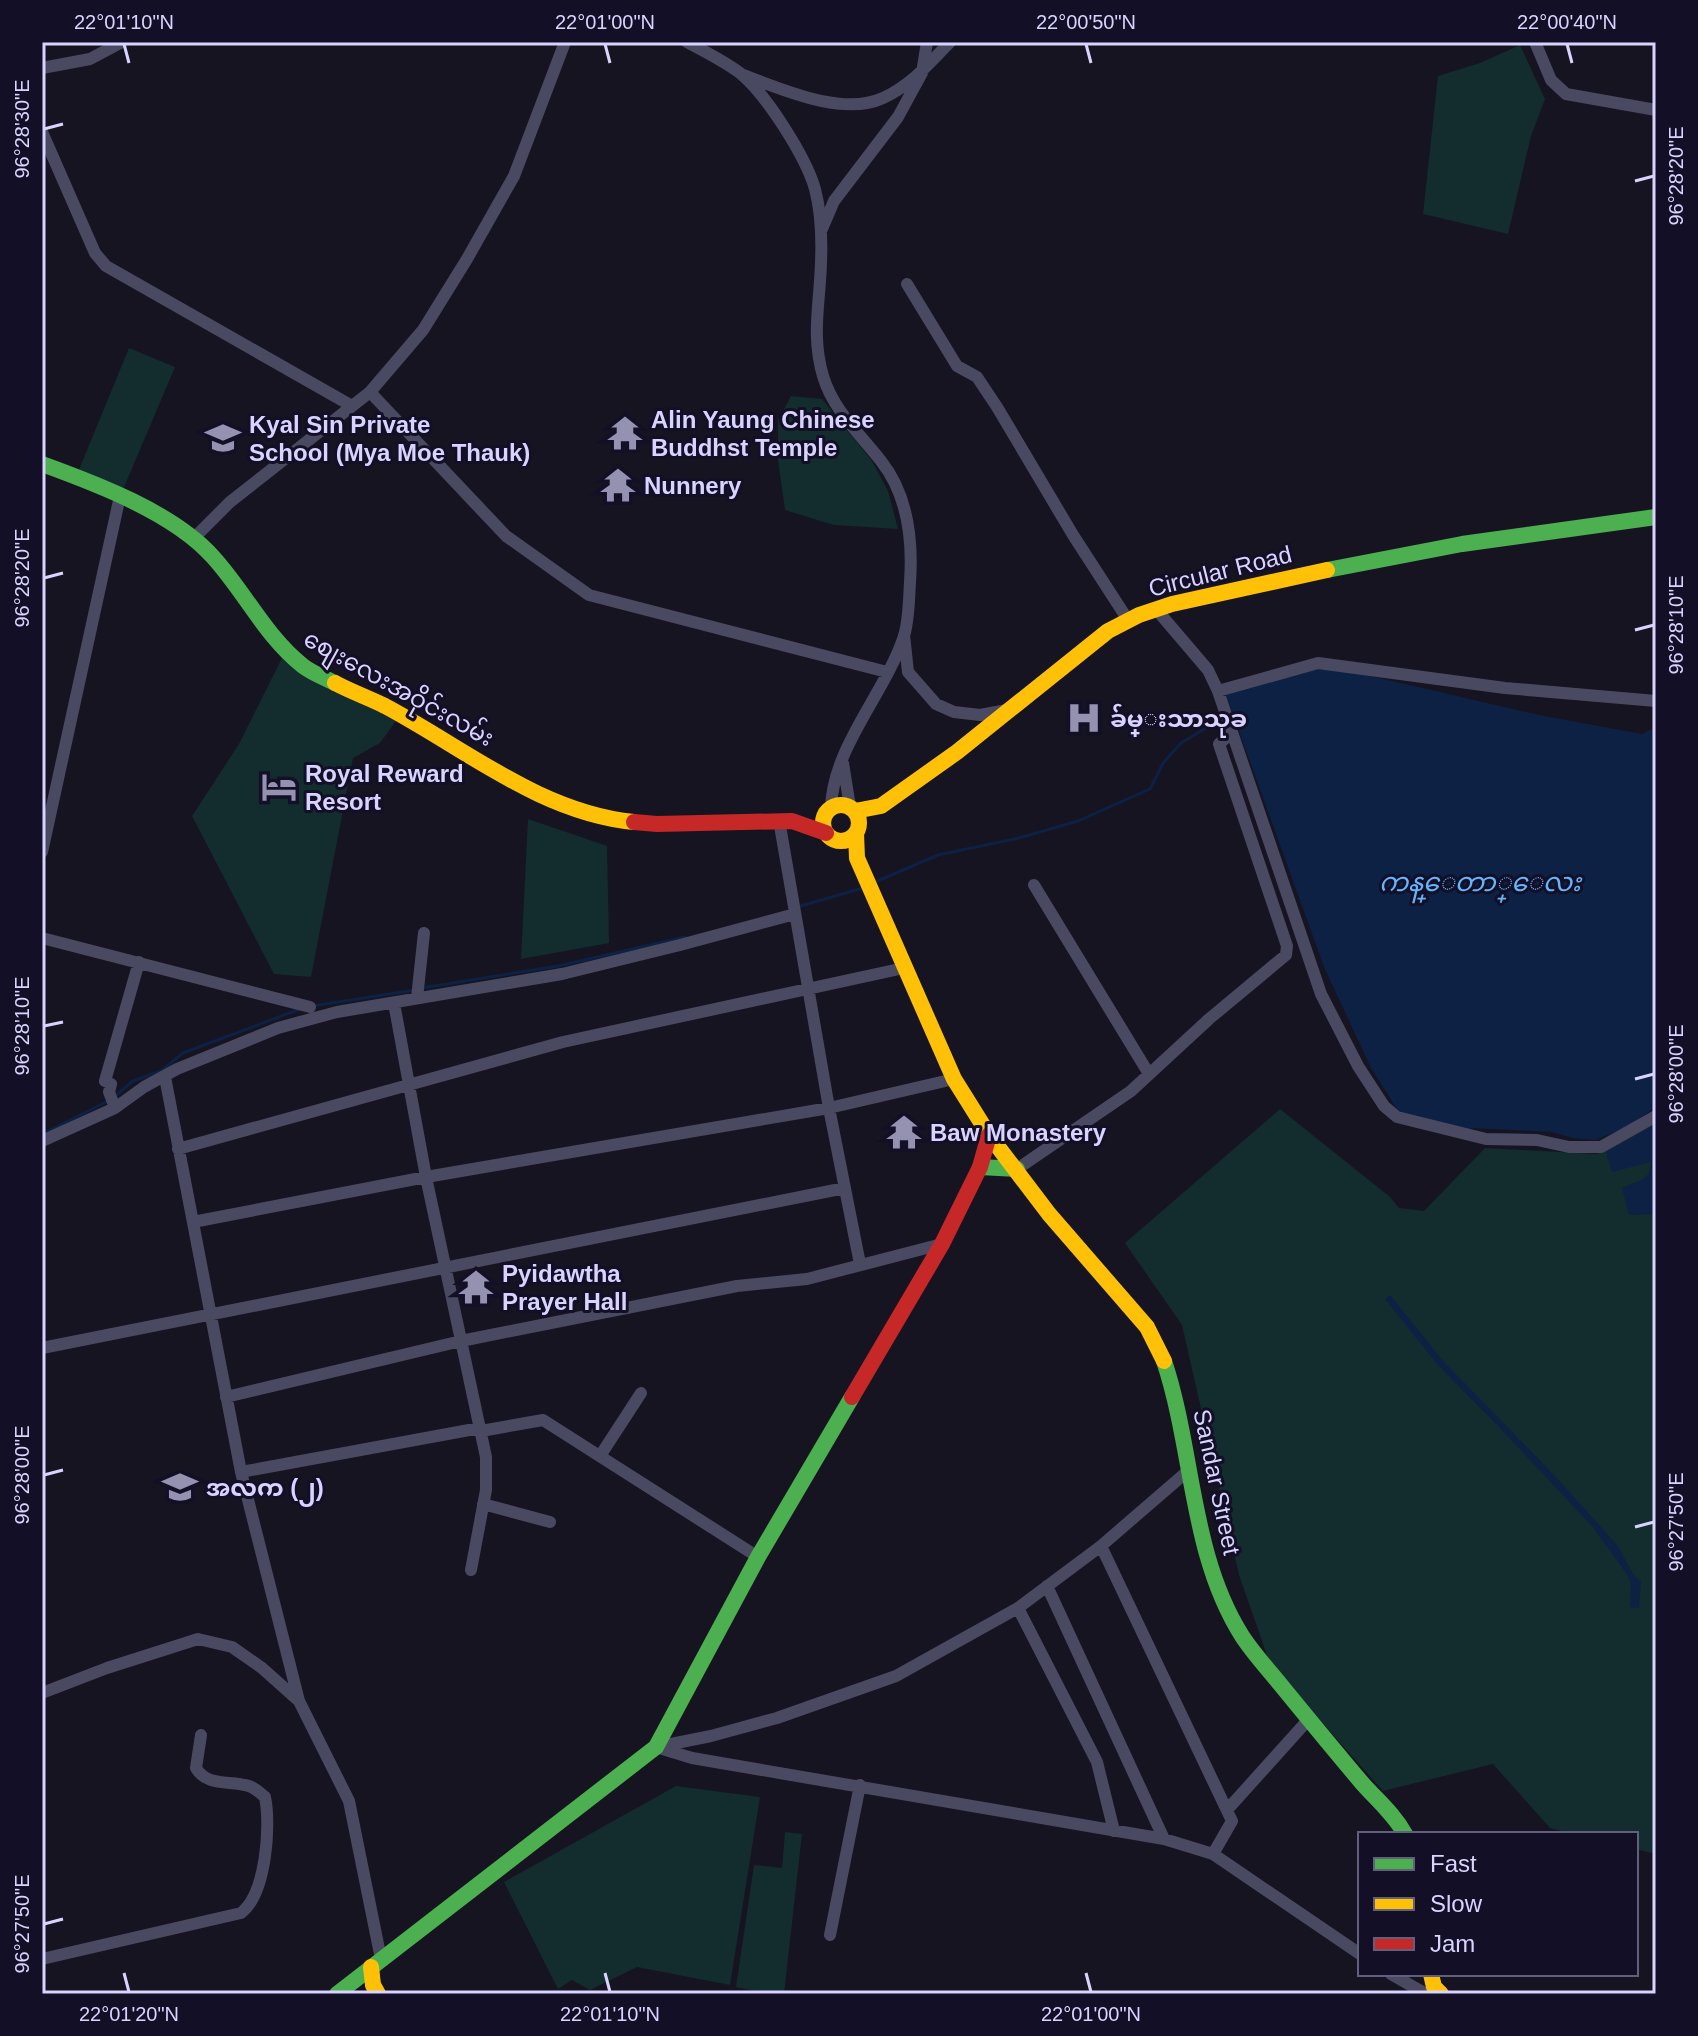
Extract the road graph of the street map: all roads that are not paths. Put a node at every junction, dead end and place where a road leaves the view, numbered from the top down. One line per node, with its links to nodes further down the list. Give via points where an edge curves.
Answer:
1 (122, 42): 7 (street, via 90,59)
2 (565, 42): 14 (street, via 514,176 423,330)
3 (687, 42): 8 (street)
4 (927, 42): 9 (street)
5 (950, 42): 9 (street)
6 (1535, 42): 10 (street, via 1551,80 1566,94)
7 (45, 65)
8 (740, 73): 9 (street, via 792,93 849,104 881,99); 12 (street, via 774,110 791,139 814,188)
9 (922, 73): 12 (street, via 898,117 834,201)
10 (1656, 110)
11 (42, 132): 15 (street, via 95,253 106,266)
12 (821, 232): 22 (street, via 815,338 823,378 838,409 883,464 902,498 911,536)
13 (907, 284): 21 (street, via 957,366 977,377 997,407)
14 (370, 392): 15 (street); 23 (street, via 506,536 589,595)
15 (352, 406): 19 (street, via 230,502)
16 (42, 464): 17 (street, စျေးလေးအဝိုင်းလမ်း)
17 (120, 496): 19 (street, စျေးလေးအဝိုင်းလမ်း); 35 (street)
18 (1656, 517): 20 (street, Circular Road, via 1460,544)
19 (193, 539): 32 (street, စျေးလေးအဝိုင်းလမ်း, via 304,667 571,809 657,824)
20 (1156, 609): 21 (street, Circular Road); 24 (street, via 1193,650)
21 (1128, 620): 26 (street, Circular Road)
22 (904, 635): 23 (street); 26 (street, via 908,672 936,704 980,715)
23 (887, 672): 28 (street)
24 (1218, 691): 25 (street, via 1318,663); 27 (street)
25 (1656, 701)
26 (1007, 710): 29 (street, Circular Road)
27 (1231, 733): 47 (street, via 1219,744 1286,955); 53 (street, via 1321,994 1358,1066 1390,1112 1486,1139 1569,1147 1601,1147)
28 (843, 763): 30 (street); 31 (street)
29 (881, 806): 30 (street, Circular Road); 33 (street)
30 (853, 809): 31 (street, via 844,805); 33 (street)
31 (829, 810): 32 (street); 34 (street, via 823,822)
32 (786, 821): 34 (street); 38 (street)
33 (857, 831): 34 (street, via 849,840); 36 (street)
34 (832, 837): 36 (street)
35 (42, 852)
36 (857, 858): 42 (street, Sandar Street)
37 (1034, 885): 47 (street)
38 (794, 909): 43 (street); 44 (street, via 562,974)
39 (424, 933): 44 (street)
40 (42, 938): 41 (street)
41 (139, 962): 46 (street); 51 (street, via 105,1081 111,1084)
42 (904, 968): 43 (street); 49 (street, Sandar Street)
43 (809, 991): 50 (street, via 563,1042); 52 (street)
44 (417, 997): 45 (street)
45 (394, 1003): 48 (street, via 278,1028); 50 (street)
46 (310, 1007)
47 (1149, 1074): 58 (street)
48 (165, 1077): 51 (street); 56 (street)
49 (954, 1079): 52 (street); 54 (street, Sandar Street)
50 (408, 1084): 56 (street); 59 (street)
51 (112, 1101): 55 (street)
52 (829, 1108): 59 (street); 60 (street)
53 (1656, 1116)
54 (989, 1135): 57 (street); 58 (street, Sandar Street)
55 (42, 1141)
56 (178, 1149): 61 (street)
57 (980, 1167): 58 (street); 62 (street)
58 (1017, 1169): 72 (street, Sandar Street, via 1147,1327 1165,1362)
59 (426, 1177): 61 (street); 64 (street)
60 (845, 1188): 63 (street); 64 (street)
61 (193, 1222): 65 (street)
62 (942, 1244): 63 (street); 77 (street)
63 (860, 1264): 66 (street, via 807,1279 737,1286)
64 (446, 1267): 65 (street); 66 (street)
65 (209, 1314): 67 (street); 69 (street)
66 (461, 1341): 69 (street); 70 (street)
67 (42, 1348)
68 (641, 1393): 71 (street)
69 (226, 1397): 73 (street)
70 (480, 1430): 71 (street, via 543,1420); 73 (street); 74 (street, via 486,1457)
71 (600, 1456): 77 (street)
72 (1189, 1470): 76 (street); 83 (street, Sandar Street, via 1219,1595 1243,1638)
73 (241, 1472): 82 (street)
74 (483, 1504): 75 (street); 78 (street)
75 (550, 1522)
76 (1101, 1546): 79 (street); 87 (street)
77 (758, 1557): 85 (street)
78 (471, 1570)
79 (1047, 1586): 80 (street); 90 (street)
80 (1018, 1608): 85 (street, via 896,1676 711,1736); 88 (street, via 1097,1762)
81 (42, 1693): 82 (street, via 198,1639 232,1647)
82 (299, 1701): 95 (street, via 349,1801)
83 (1308, 1720): 87 (street); 89 (street, Sandar Street)
84 (201, 1735): 94 (street, via 198,1773 216,1782 251,1786 265,1797 268,1827 250,1906 241,1913)
85 (656, 1747): 86 (street, via 692,1758); 95 (street)
86 (860, 1785): 88 (street); 92 (street)
87 (1227, 1810): 91 (street, via 1232,1821)
88 (1114, 1831): 90 (street)
89 (1404, 1832)
90 (1164, 1839): 91 (street)
91 (1213, 1854): 93 (street)
92 (830, 1935)
93 (1358, 1953)
94 (42, 1959)
95 (376, 1963): 98 (street); 99 (street, via 373,1985)
96 (1394, 1976): 100 (street)
97 (1431, 1976): 101 (street)
98 (337, 1994)
99 (378, 1994)
100 (1426, 1994)
101 (1441, 1994)

